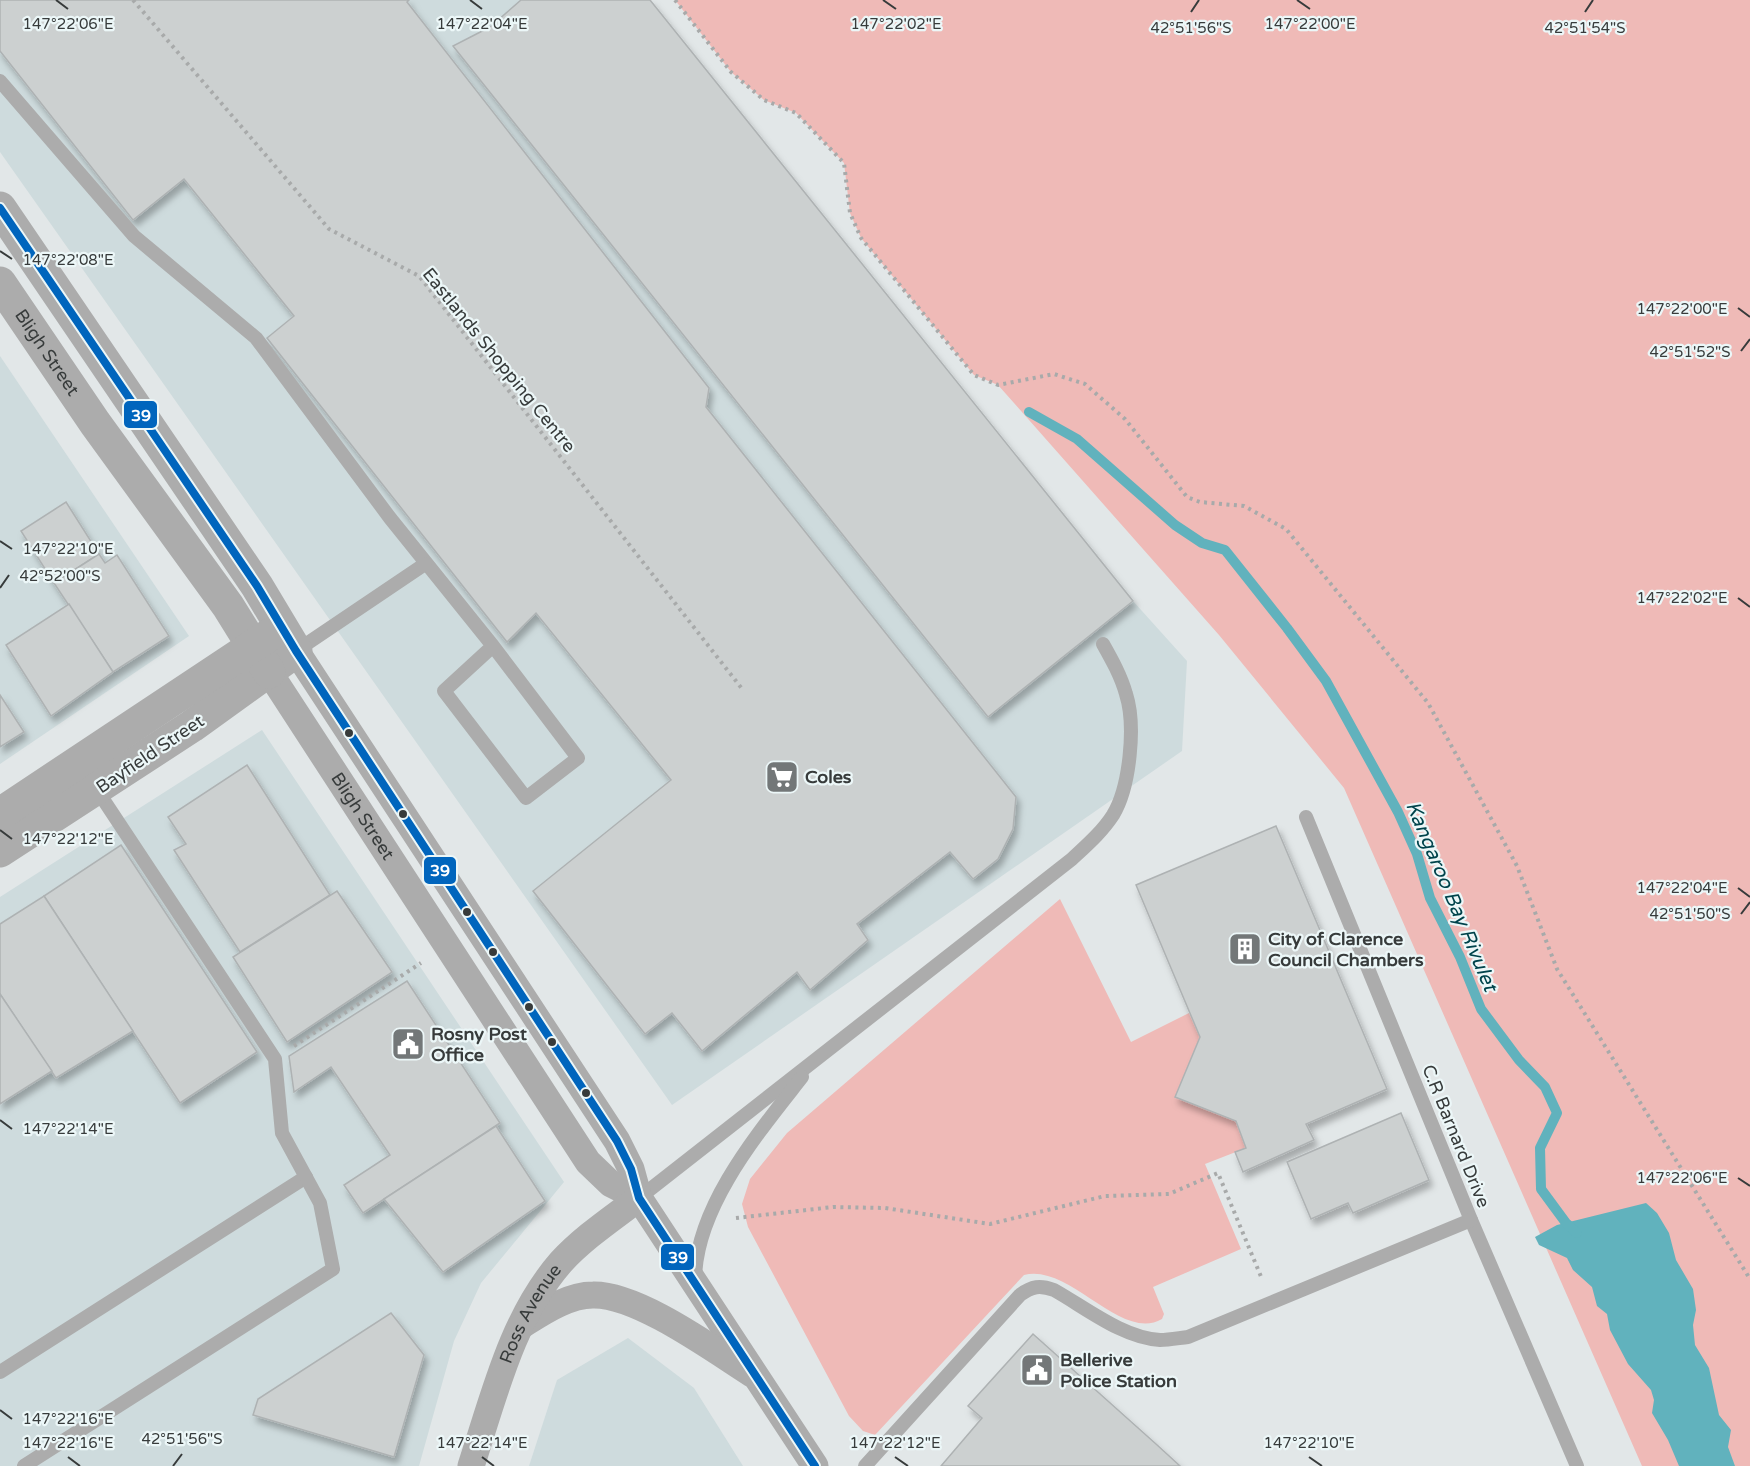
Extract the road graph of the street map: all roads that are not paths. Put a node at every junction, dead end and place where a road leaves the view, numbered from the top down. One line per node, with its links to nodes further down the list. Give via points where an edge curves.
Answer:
1 (0, 81): 6 (lane, via 134,236 256,338)
2 (0, 208): 4 (street, Bligh Street)
3 (0, 283): 5 (street, Bligh Street)
4 (117, 378): 5 (street, Bligh Street); 7 (street, Bligh Street)
5 (94, 423): 10 (street, Bligh Street, via 228,606)
6 (425, 564): 7 (lane); 9 (lane)
7 (289, 639): 10 (street, Bayfield Street); 17 (street, Bligh Street, via 621,1148 632,1169)
8 (1103, 644): 15 (lane, via 1127,696 1131,726 1124,788 1102,831 1072,859)
9 (493, 646): 9 (lane, via 578,758 526,798 444,691)
10 (261, 659): 11 (street, Bayfield Street); 12 (street, Bayfield Street); 17 (street, Bligh Street, via 588,1162 611,1184)
11 (97, 790): 14 (street, Bayfield Street); 16 (lane, via 274,1059 282,1133)
12 (0, 814)
13 (1306, 817): 18 (lane, C.R Barnard Drive)
14 (0, 851)
15 (814, 1061): 17 (lane); 19 (lane, via 758,1136 715,1204 699,1246)
16 (306, 1177): 21 (lane); 23 (lane, via 320,1203 333,1269)
17 (639, 1198): 19 (street, Bligh Street); 20 (street, Ross Avenue, via 561,1262)
18 (1471, 1220): 26 (lane, via 1188,1337 1142,1337 1054,1290 1031,1287); 27 (lane, C.R Barnard Drive)
19 (694, 1281): 22 (street, Bligh Street)
20 (522, 1325): 22 (street, via 580,1296 615,1298 680,1329); 24 (street, Ross Avenue, via 507,1357)
21 (0, 1372)
22 (761, 1380): 25 (street, Bligh Street)
23 (24, 1466)
24 (471, 1466)
25 (815, 1466)
26 (865, 1466)
27 (1577, 1466)

